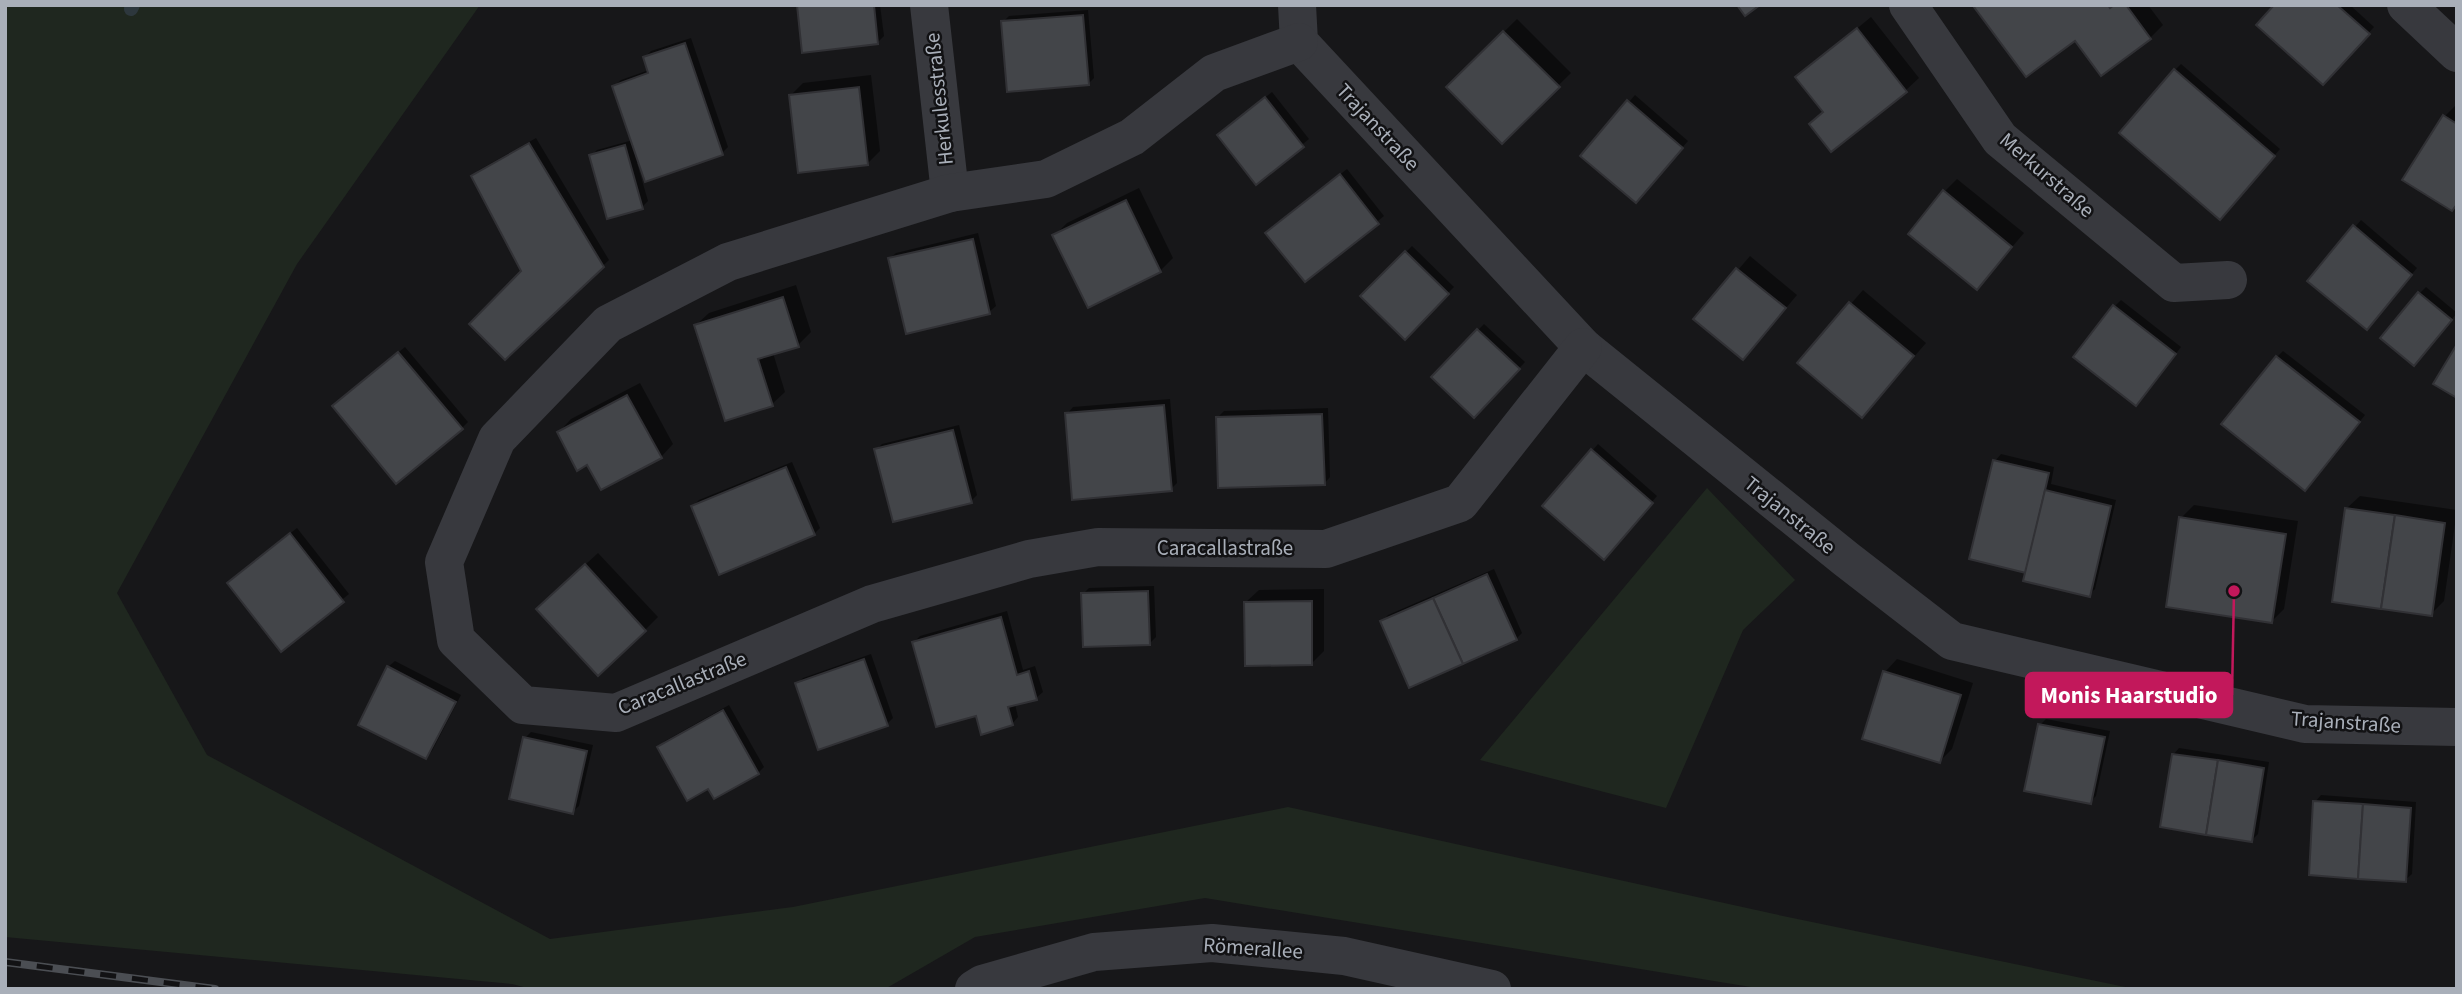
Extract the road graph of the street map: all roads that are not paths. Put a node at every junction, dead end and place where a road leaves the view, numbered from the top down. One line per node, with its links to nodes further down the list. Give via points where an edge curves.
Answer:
1 (929, 5): 6 (street, Herkulesstraße)
2 (1908, 5): 7 (street, Merkurstraße, via 2000,139 2174,283)
3 (2406, 5): 5 (street)
4 (1298, 24): 6 (street, Caracallastraße, via 1214,73 1132,137 1046,180); 8 (street, Trajanstraße)
5 (2457, 52)
6 (950, 193): 8 (street, Caracallastraße, via 728,261 608,324 497,439 444,562 456,640 523,705 616,713 872,604 1029,559 1098,547 1326,549 1460,503)
7 (2228, 280)
8 (1583, 347): 9 (street, Trajanstraße, via 1952,641 2305,724)
9 (2457, 727)
10 (974, 989): 11 (street, Römerallee, via 1094,952 1212,943 1344,956)
11 (1492, 989)

